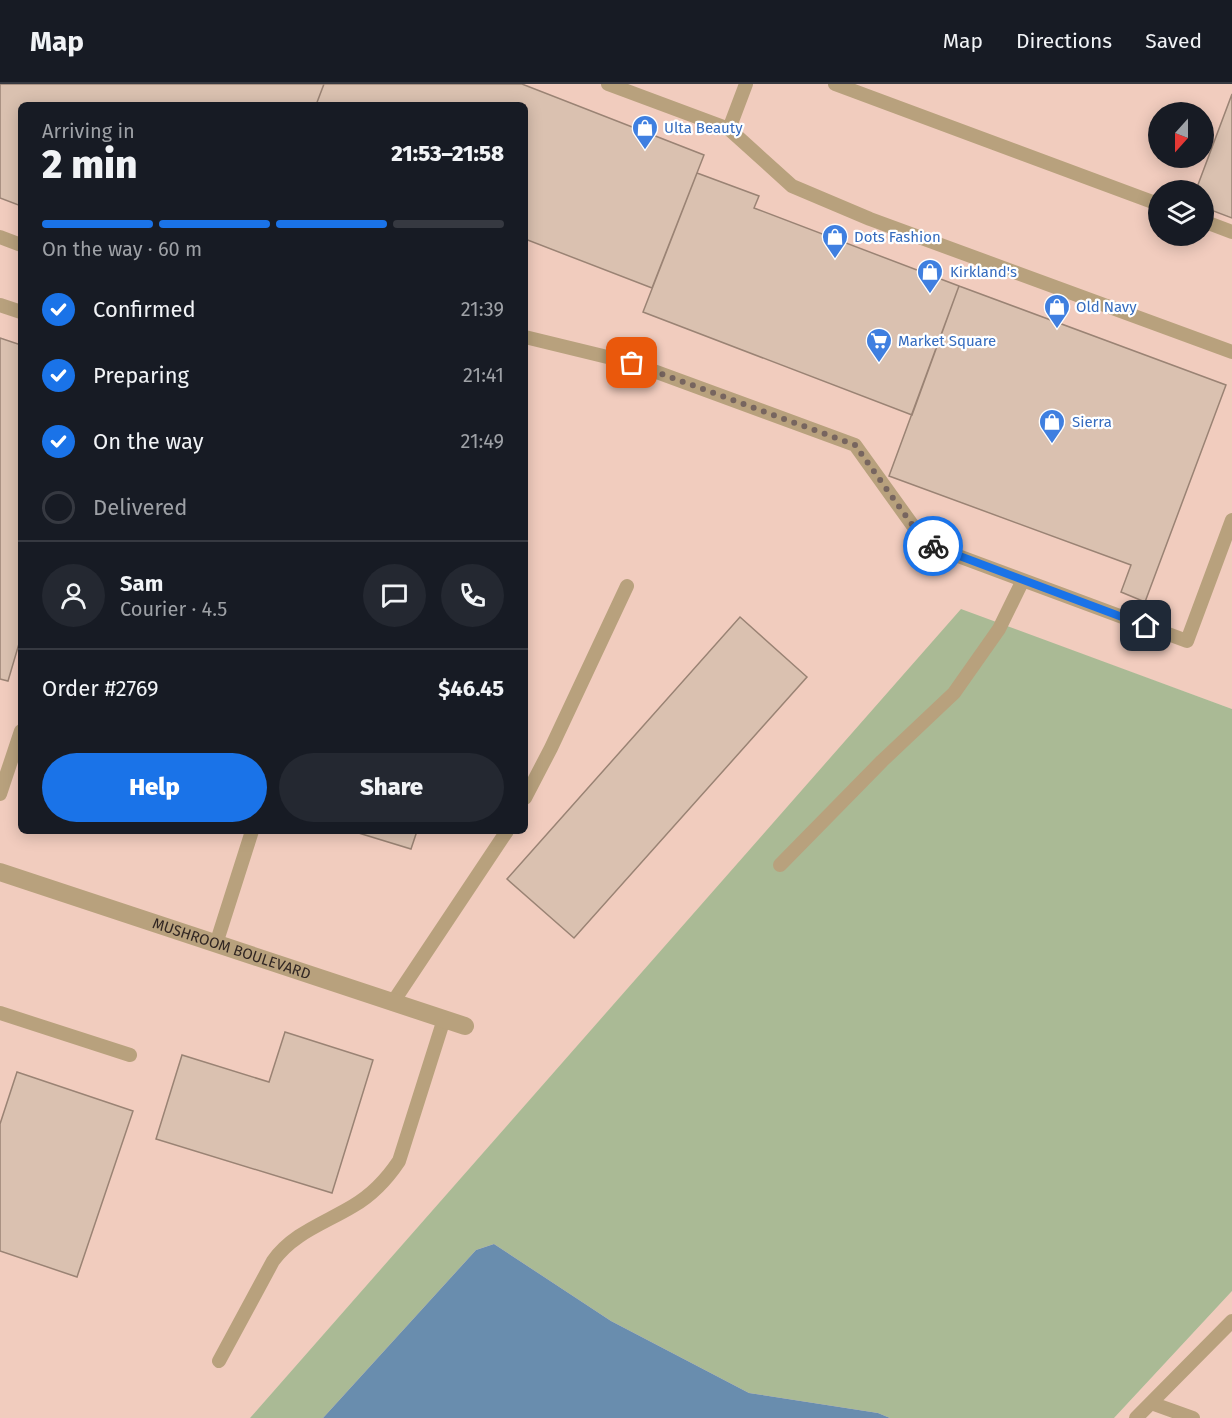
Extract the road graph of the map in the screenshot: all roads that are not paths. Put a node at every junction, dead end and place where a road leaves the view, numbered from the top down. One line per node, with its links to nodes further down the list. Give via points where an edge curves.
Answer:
1 (608, 84): 4 (lane)
2 (746, 84): 4 (lane)
3 (835, 84): 5 (lane)
4 (729, 129): 13 (lane, via 792,186 870,219)
5 (1148, 200)
6 (1214, 225): 7 (lane)
7 (1232, 232)
8 (0, 237): 9 (lane)
9 (18, 244)
10 (0, 305): 11 (lane)
11 (18, 311)
12 (528, 338): 15 (lane, via 632,363 855,445 926,544)
13 (1232, 352)
14 (1232, 520): 15 (lane, via 1187,641)
15 (1023, 580): 22 (lane, via 999,629 954,693)
16 (627, 586): 18 (lane)
17 (18, 740): 19 (lane)
18 (528, 792)
19 (0, 794)
20 (251, 834): 24 (lane)
21 (505, 834): 25 (lane)
22 (780, 865)
23 (0, 872): 24 (street, MUSHROOM BOULEVARD)
24 (216, 944): 25 (street, MUSHROOM BOULEVARD)
25 (393, 1002): 27 (street, MUSHROOM BOULEVARD)
26 (0, 1013): 29 (lane)
27 (444, 1019): 28 (street, MUSHROOM BOULEVARD); 31 (lane, via 399,1161 386,1180 355,1205 282,1248)
28 (465, 1026)
29 (130, 1055)
30 (1232, 1320): 32 (lane)
31 (219, 1362)
32 (1151, 1402): 33 (lane); 34 (lane)
33 (1136, 1418)
34 (1193, 1418)

